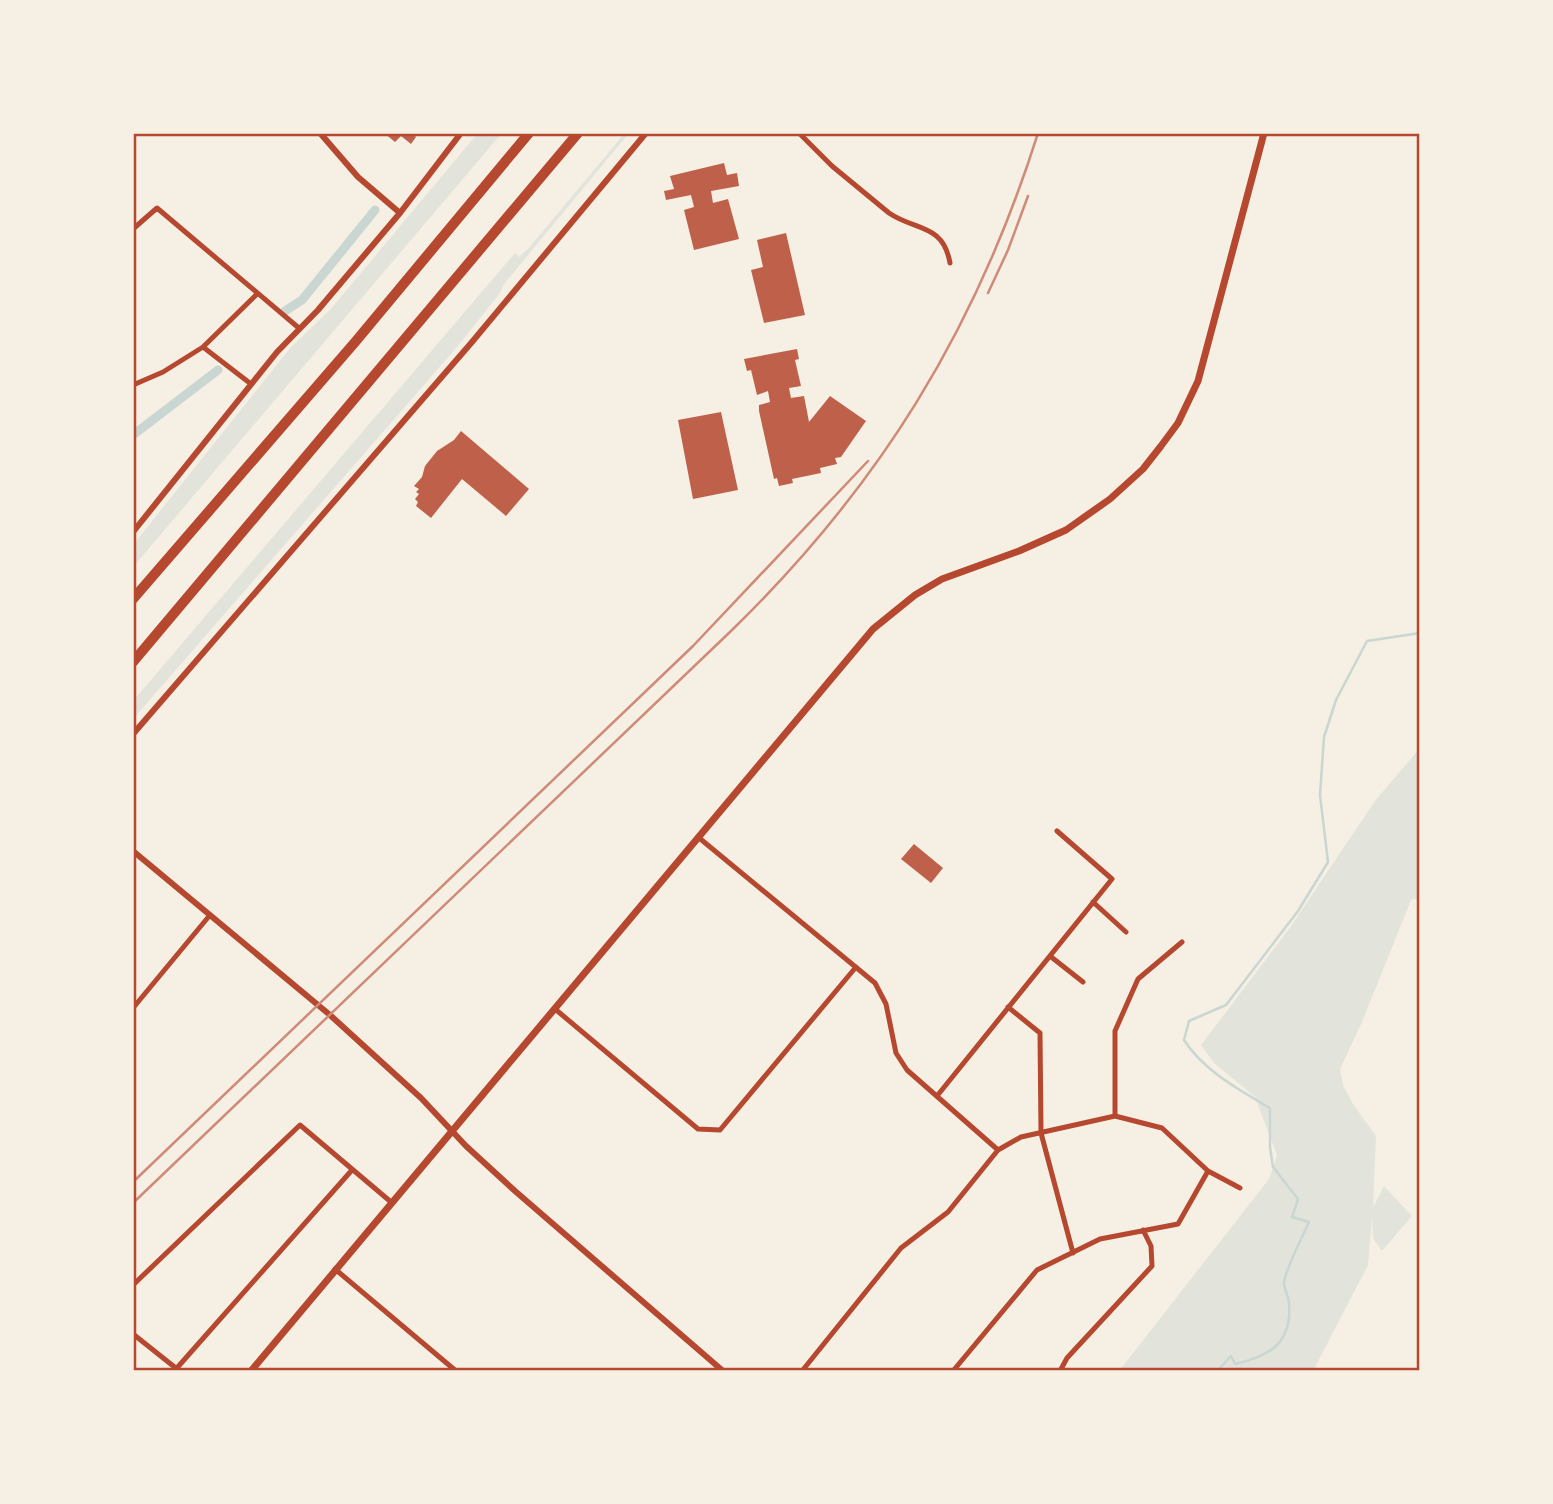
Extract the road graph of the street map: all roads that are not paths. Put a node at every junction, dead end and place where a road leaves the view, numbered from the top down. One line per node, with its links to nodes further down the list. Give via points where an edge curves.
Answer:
1 (320, 133): 8 (street, via 358,177)
2 (461, 133): 8 (street)
3 (529, 133): 17 (highway)
4 (578, 133): 18 (highway)
5 (646, 133): 19 (street)
6 (799, 133): 10 (street, via 889,212 943,241)
7 (1264, 133): 21 (main road, via 1198,381 1178,423 1143,469 1066,530 942,579 893,611 861,642)
8 (400, 213): 12 (street)
9 (133, 229): 11 (street, via 157,208)
10 (950, 263)
11 (257, 294): 12 (street); 13 (street)
12 (300, 329): 14 (street)
13 (203, 347): 14 (street); 15 (street)
14 (251, 384): 16 (street)
15 (133, 385)
16 (133, 532)
17 (133, 599)
18 (133, 662)
19 (133, 734)
20 (1057, 831): 23 (street, via 1112,879)
21 (698, 837): 28 (street); 32 (main road)
22 (133, 851): 24 (street)
23 (1093, 902): 25 (street); 27 (street)
24 (210, 915): 31 (street); 35 (street, via 330,1015)
25 (1126, 932)
26 (1182, 942): 34 (street, via 1138,979 1115,1031)
27 (1050, 956): 29 (street); 30 (street)
28 (856, 967): 32 (street, via 720,1130 698,1129); 33 (street, via 875,984 886,1004 896,1053 907,1070)
29 (1083, 982)
30 (1008, 1007): 33 (street); 36 (street, via 1040,1033)
31 (133, 1008)
32 (555, 1009): 35 (main road)
33 (937, 1096): 37 (street)
34 (1115, 1116): 36 (street); 39 (street, via 1162,1128)
35 (452, 1130): 41 (main road); 50 (street, via 553,1225)
36 (1041, 1133): 37 (street, via 1021,1137); 43 (street)
37 (998, 1150): 51 (street, via 948,1212 901,1248)
38 (352, 1170): 41 (street); 45 (street, via 300,1125); 47 (street)
39 (1208, 1171): 40 (street); 42 (street, via 1178,1224)
40 (1240, 1188)
41 (391, 1202): 44 (main road)
42 (1143, 1230): 43 (street, via 1100,1239); 53 (street, via 1151,1246 1152,1266)
43 (1073, 1252): 52 (street, via 1037,1270)
44 (335, 1269): 48 (main road); 49 (street)
45 (133, 1285)
46 (133, 1334): 47 (street)
47 (178, 1370)
48 (251, 1371)
49 (456, 1371)
50 (723, 1371)
51 (802, 1371)
52 (953, 1371)
53 (1060, 1371)

